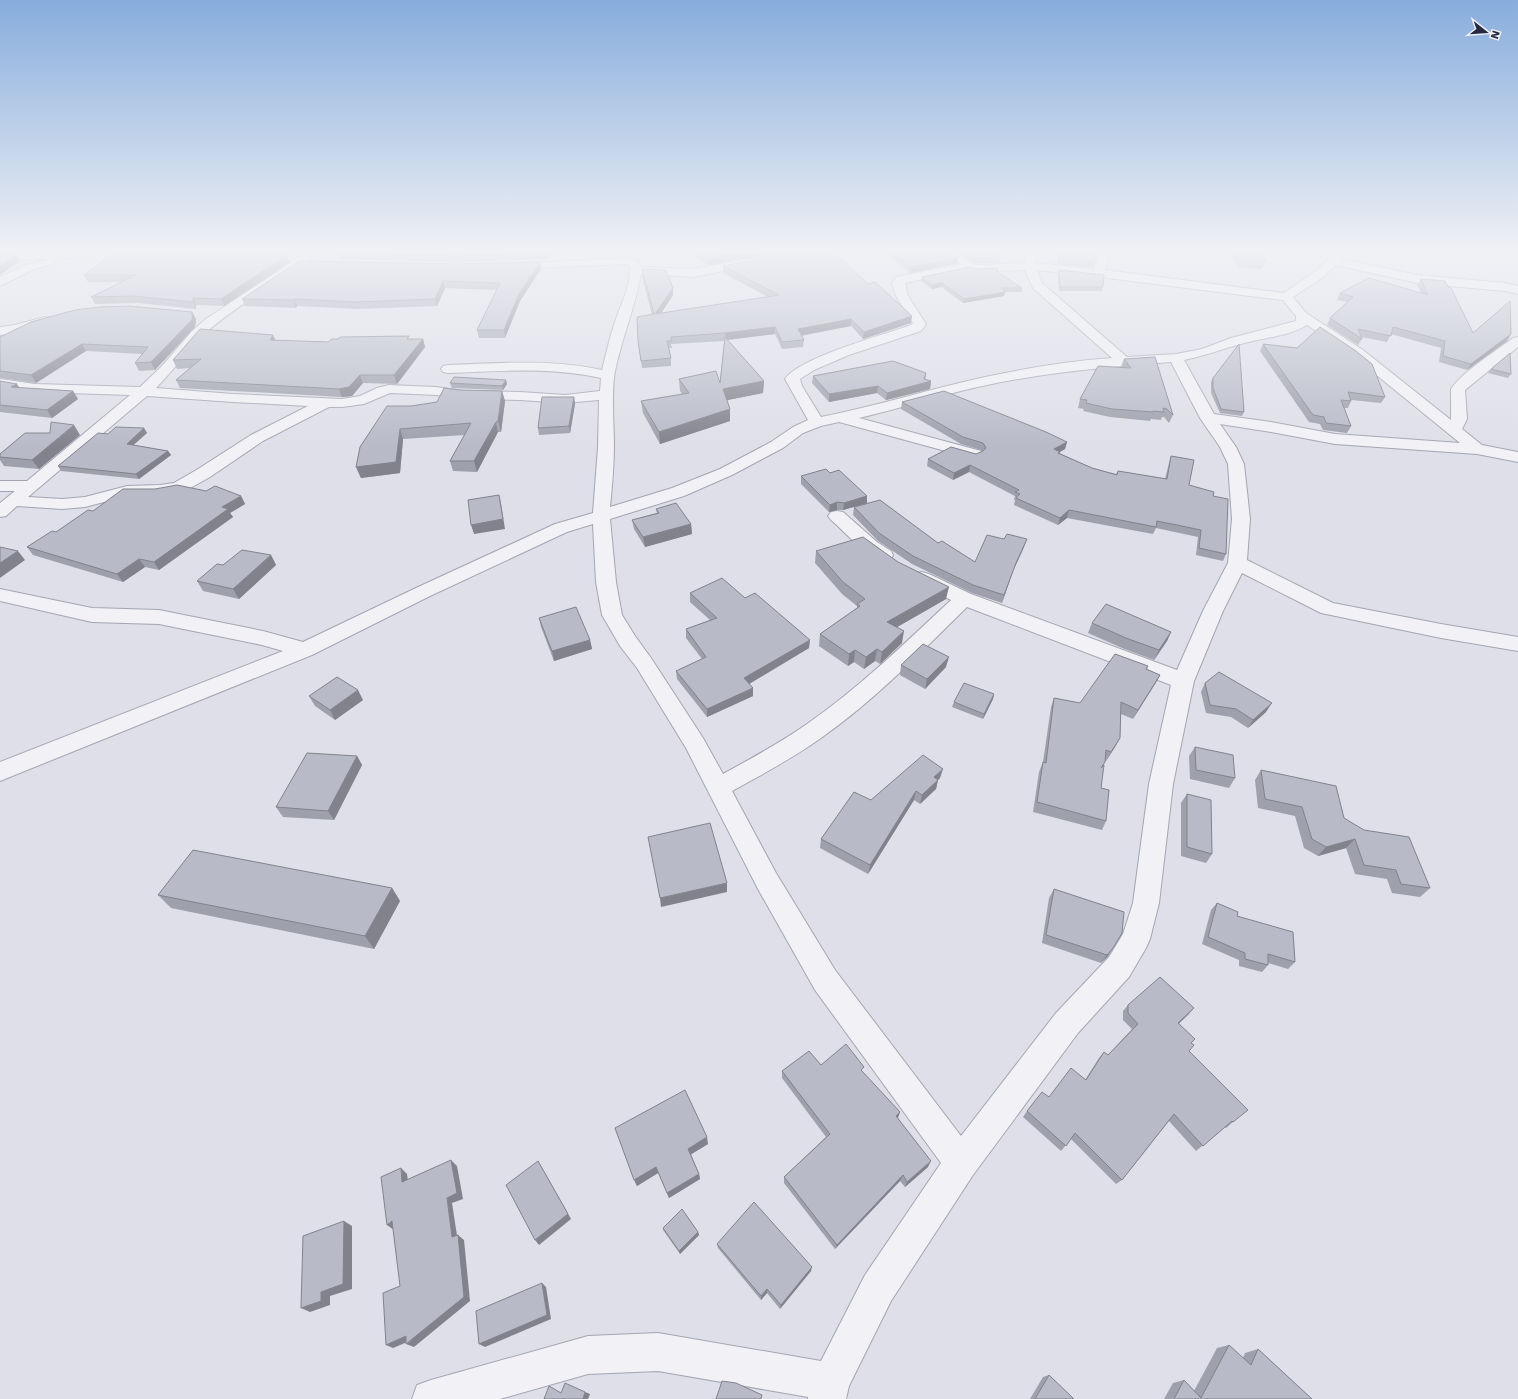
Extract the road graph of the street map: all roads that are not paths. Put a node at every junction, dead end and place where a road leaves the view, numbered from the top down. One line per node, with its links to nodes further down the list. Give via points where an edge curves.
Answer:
1 (218, 317): 17 (street, via 197,334)
2 (623, 317): 11 (street)
3 (916, 317): 22 (street, via 920,324 916,328 860,346 795,375 792,379 795,386)
4 (1074, 317): 12 (street)
5 (1302, 317): 10 (street, via 1302,323 1294,327)
6 (1304, 317): 23 (street, via 1358,353)
7 (54, 319): 8 (street, via 24,328)
8 (0, 331)
9 (1518, 341): 23 (street, via 1458,389 1459,419)
10 (1176, 358): 12 (street); 21 (street)
11 (611, 360): 14 (street); 15 (street)
12 (1123, 361): 20 (street, via 1045,370 984,381)
13 (448, 368): 14 (street)
14 (587, 369): 15 (street)
15 (608, 374): 18 (street)
16 (0, 383): 17 (street, via 35,388)
17 (144, 391): 19 (street); 28 (street)
18 (606, 395): 19 (street, via 566,399 389,389 356,402); 31 (street, via 606,447)
19 (326, 402): 29 (street, via 257,438 179,487 127,491 85,502 62,504)
20 (841, 418): 22 (street); 25 (street)
21 (1208, 418): 24 (street, via 1335,439); 33 (street, via 1228,447 1236,464 1241,519)
22 (817, 422): 31 (street, via 798,430 777,445 726,472 678,492)
23 (1454, 429): 24 (street)
24 (1477, 449): 26 (street)
25 (975, 454)
26 (1518, 457)
27 (0, 486): 28 (street)
28 (30, 486): 29 (street)
29 (13, 501): 30 (street)
30 (0, 512)
31 (601, 516): 37 (street, via 561,528); 40 (street, via 606,582 612,615 688,732)
32 (837, 516): 35 (street, via 871,546 901,567)
33 (1237, 563): 36 (street, via 1328,608); 38 (street)
34 (0, 596): 37 (street, via 92,615 159,617 263,638)
35 (964, 599): 38 (street); 40 (street, via 851,703 790,747)
36 (1518, 644)
37 (305, 650): 39 (street)
38 (1183, 681): 41 (street, via 1161,784 1146,903 1136,939 1119,967 1067,1023)
39 (0, 772)
40 (719, 787): 41 (street, via 767,881 825,980)
41 (961, 1163): 42 (street, via 878,1288)
42 (829, 1391): 43 (street, via 658,1352 588,1355)
43 (430, 1399)

